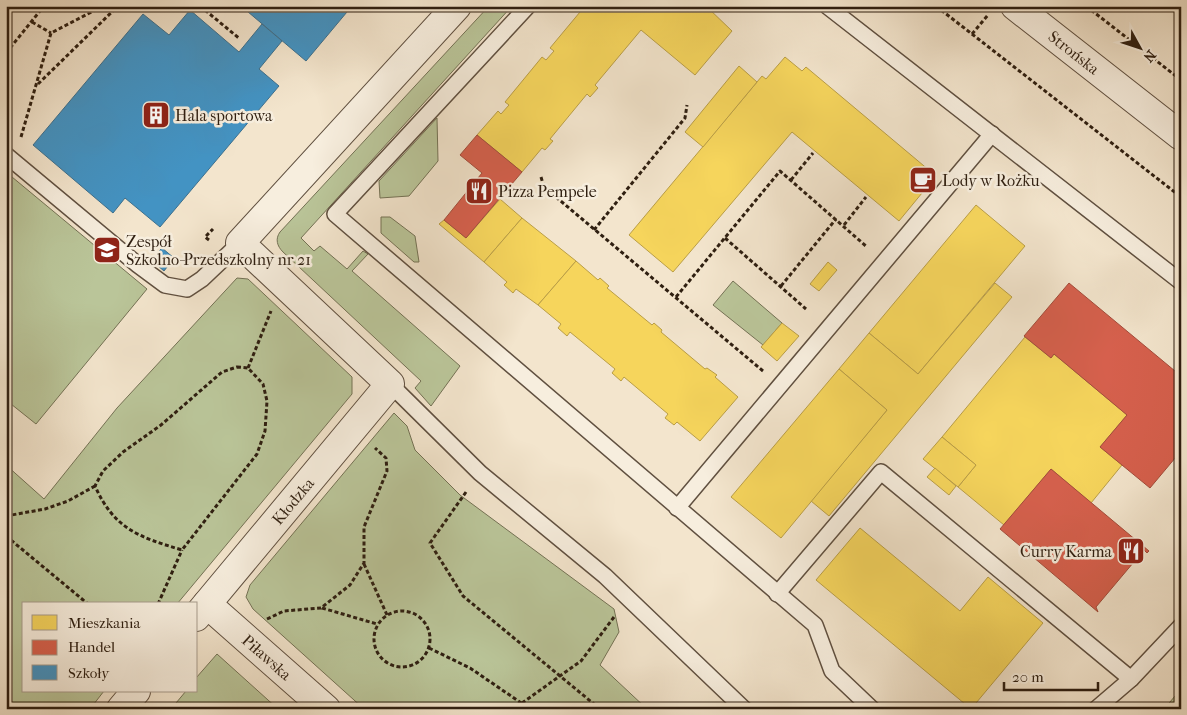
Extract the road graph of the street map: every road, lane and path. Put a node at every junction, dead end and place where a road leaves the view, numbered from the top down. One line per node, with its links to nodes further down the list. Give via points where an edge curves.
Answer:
1 (44, 6): 11 (path)
2 (103, 6): 12 (path)
3 (118, 6): 17 (path)
4 (200, 6): 14 (path)
5 (457, 6): 31 (street)
6 (528, 6): 44 (lane, via 335,214)
7 (828, 6): 19 (lane)
8 (936, 6): 13 (path)
9 (1086, 6): 16 (path)
10 (1003, 8): 13 (path); 20 (street, Strońska)
11 (32, 22): 12 (path); 15 (path)
12 (51, 33): 17 (path)
13 (972, 34): 25 (path)
14 (240, 39)
15 (6, 52)
16 (1181, 80)
17 (36, 85): 22 (path)
18 (687, 106): 29 (path, via 685,118)
19 (992, 134): 33 (lane); 44 (lane)
20 (1181, 136)
21 (813, 152): 24 (path)
22 (10, 158): 31 (lane, via 165,285 187,289 202,280)
23 (542, 177): 29 (path, via 544,187)
24 (791, 180): 27 (path); 30 (path, via 780,171)
25 (1181, 196)
26 (866, 197): 28 (path)
27 (836, 219): 28 (path); 34 (path)
28 (844, 226): 32 (path)
29 (594, 230): 35 (path)
30 (725, 238): 34 (path); 35 (path)
31 (240, 242): 40 (street)
32 (871, 250)
33 (1181, 282)
34 (781, 286): 37 (path)
35 (676, 297): 39 (path)
36 (273, 307): 38 (path)
37 (806, 309)
38 (248, 368): 43 (path, via 237,367 222,372 161,425 123,452 103,471); 47 (path, via 262,384 267,401 265,431 257,454)
39 (766, 374)
40 (390, 384): 42 (lane); 54 (street, Kłodzka)
41 (372, 445): 48 (path, via 386,458 387,471 364,527)
42 (480, 473): 50 (lane); 60 (path, via 430,543 463,596)
43 (95, 486): 45 (path, via 45,509); 47 (path, via 113,517 131,532)
44 (677, 508): 49 (lane)
45 (6, 516)
46 (6, 536): 51 (path)
47 (182, 550): 52 (path)
48 (364, 563): 53 (path, via 350,585); 55 (path)
49 (776, 594): 61 (lane, via 881,472); 69 (lane, via 815,625 832,671)
50 (628, 598): 60 (path, via 581,661); 68 (lane)
51 (86, 602)
52 (159, 602)
53 (322, 608): 56 (path, via 284,611); 57 (path)
54 (202, 610): 65 (street, Piławska)
55 (387, 615): 57 (path); 59 (path, via 409,611 420,616 427,625)
56 (261, 623)
57 (377, 624): 59 (path, via 374,645 385,662 395,667 416,664)
58 (1181, 626): 61 (lane)
59 (429, 648): 63 (path, via 470,668)
60 (560, 675): 63 (path); 67 (path)
61 (1131, 680): 70 (lane)
62 (135, 692): 64 (street)
63 (522, 703): 66 (path)
64 (121, 709)
65 (326, 709)
66 (530, 709)
67 (600, 709)
68 (744, 709)
69 (872, 709)
70 (1096, 709)

